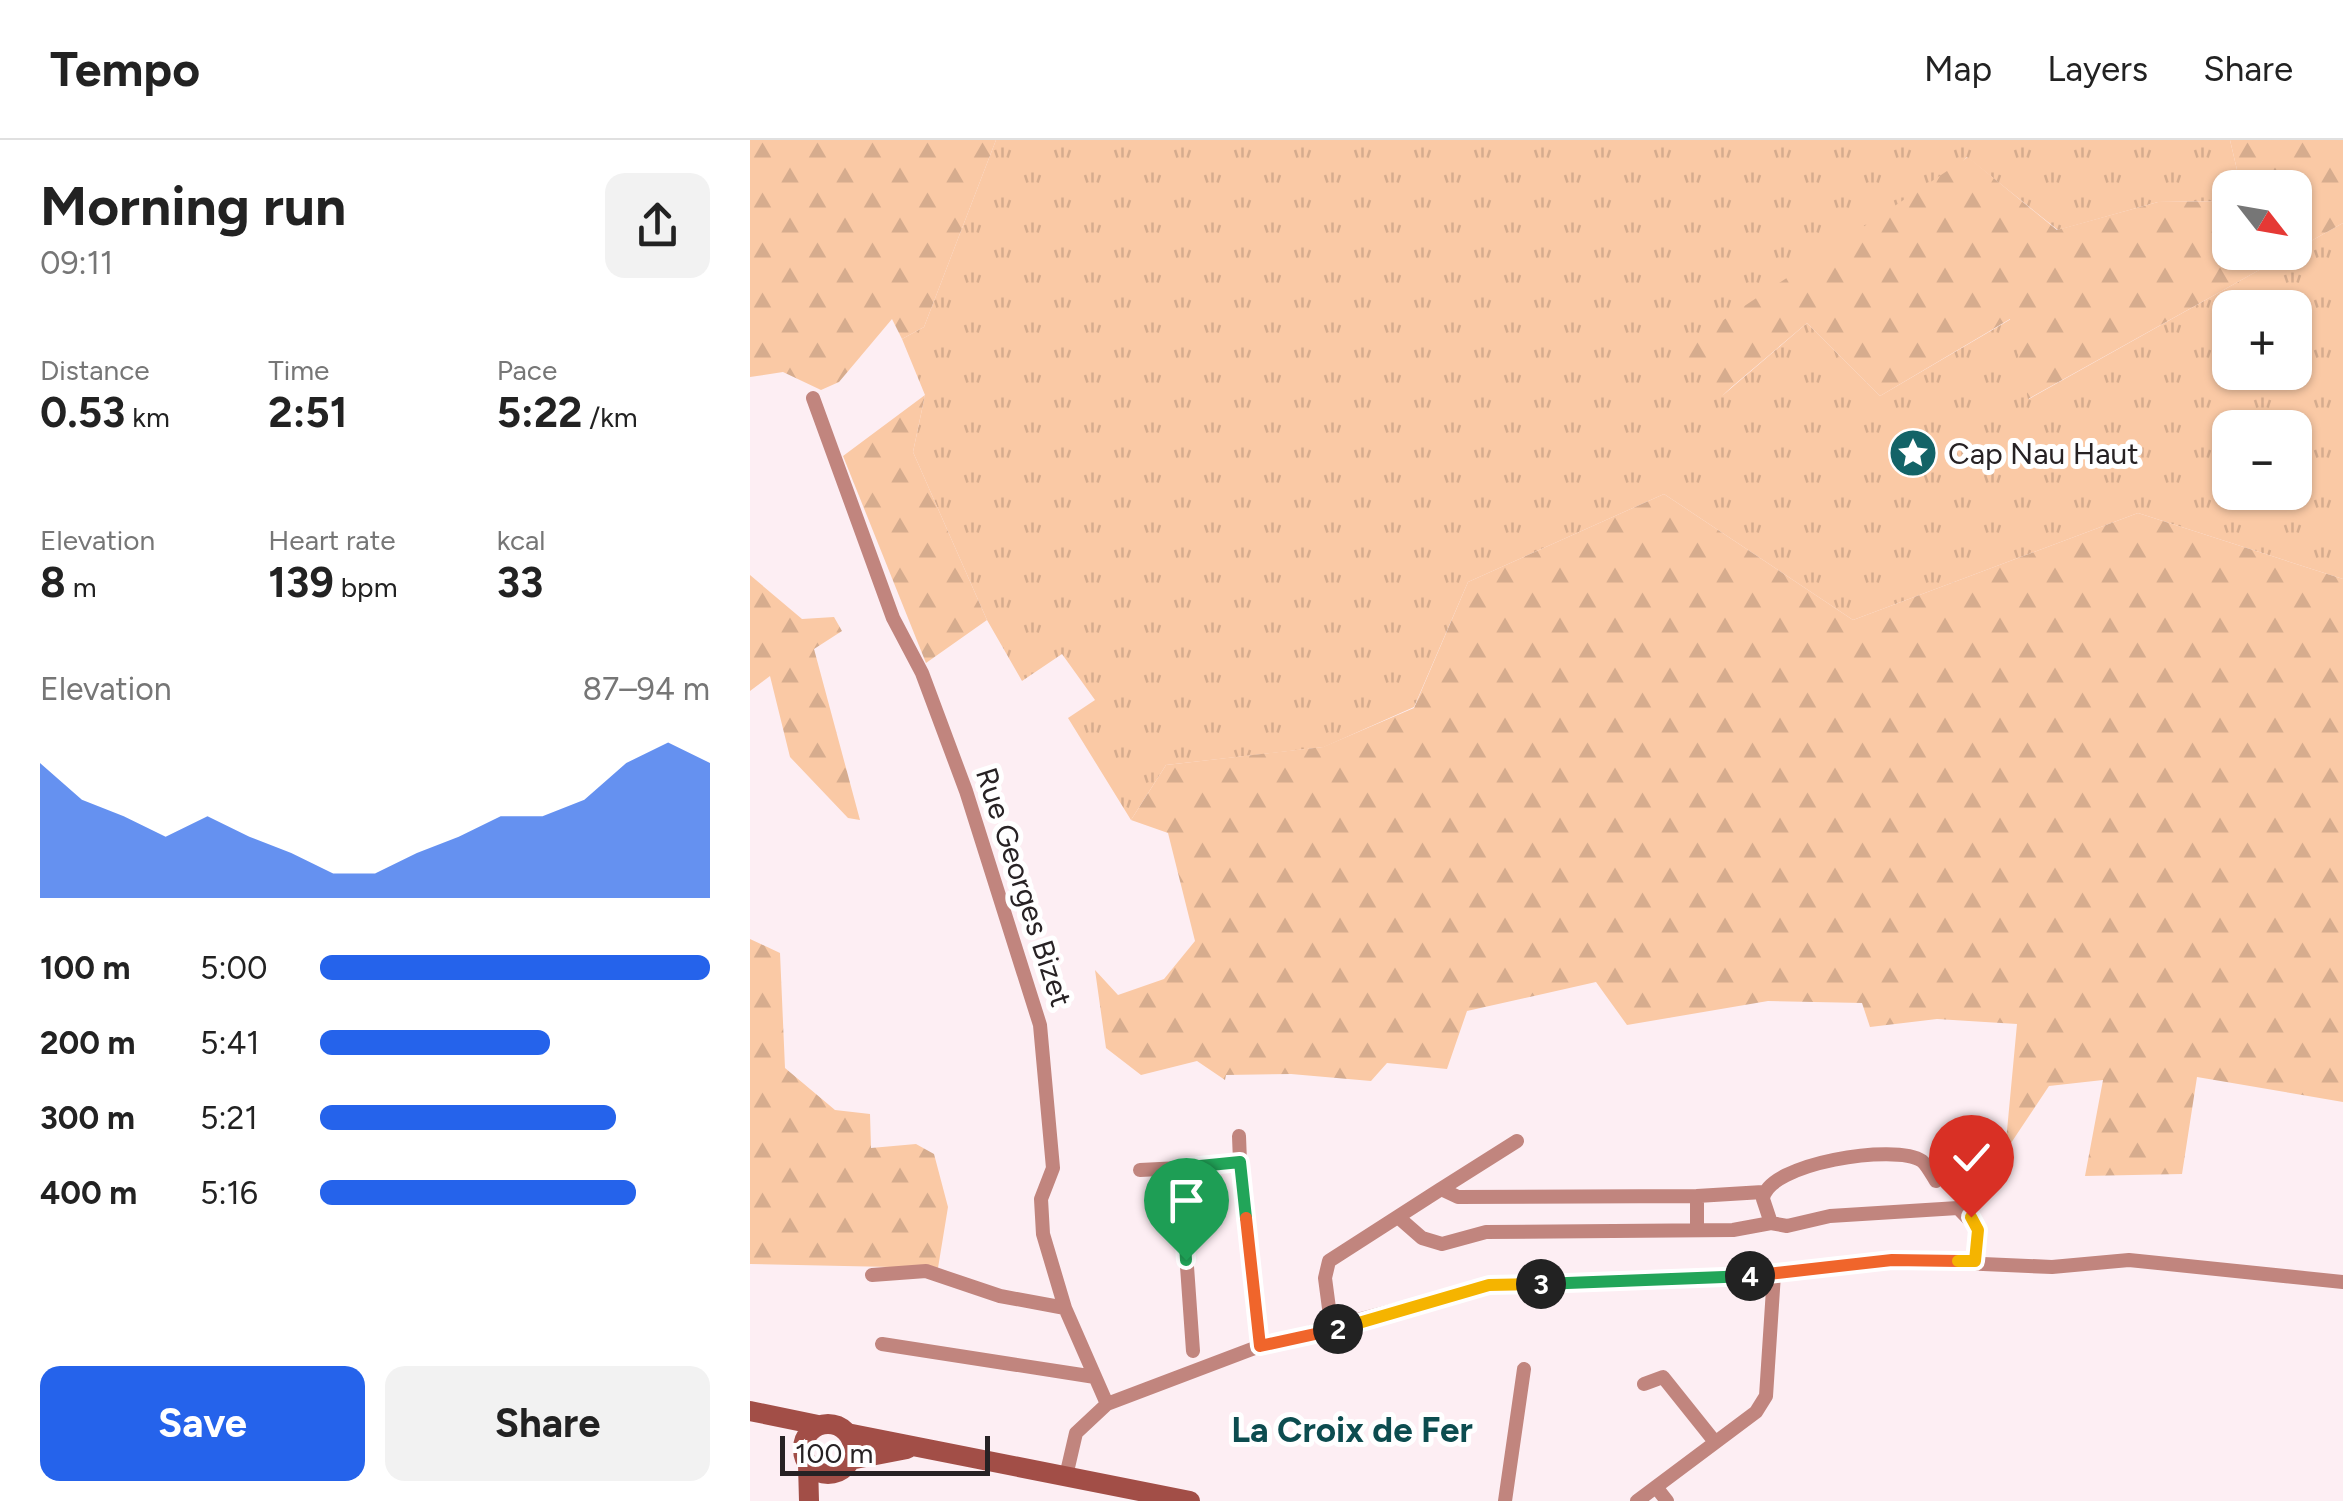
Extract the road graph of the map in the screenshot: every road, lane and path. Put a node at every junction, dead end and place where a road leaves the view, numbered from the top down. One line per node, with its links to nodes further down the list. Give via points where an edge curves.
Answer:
1 (813, 398): 18 (street, Rue Georges Bizet, via 893,618 922,672 966,791 1040,1024 1053,1168 1040,1217)
2 (1239, 1136): 4 (street)
3 (1517, 1141): 8 (street)
4 (1240, 1162): 5 (street); 21 (street)
5 (1180, 1168): 6 (street); 22 (street)
6 (1140, 1170)
7 (1936, 1181): 9 (street, via 1923,1162 1904,1154 1800,1168)
8 (1441, 1189): 10 (street, via 1458,1197); 11 (street)
9 (1763, 1192): 10 (street); 12 (street)
10 (1696, 1196): 13 (street)
11 (1398, 1217): 13 (street, via 1422,1238 1442,1244 1486,1232); 19 (street, via 1329,1261)
12 (1770, 1222): 13 (street); 14 (street, via 1787,1226 1830,1216 1958,1208 1978,1230)
13 (1697, 1228)
14 (1975, 1261): 15 (street, via 1892,1260); 17 (street, via 2052,1268 2130,1260)
15 (1774, 1274): 19 (street, via 1489,1285); 30 (street, via 1766,1396 1756,1412)
16 (872, 1275): 18 (street, via 926,1271)
17 (2343, 1282)
18 (1064, 1308): 24 (street, Rue Georges Bizet)
19 (1332, 1330): 21 (street)
20 (882, 1344): 24 (street)
21 (1260, 1346): 26 (street)
22 (1193, 1351)
23 (1524, 1369): 37 (street)
24 (1095, 1377): 26 (street, Rue Georges Bizet)
25 (1644, 1384): 30 (street, via 1663,1377)
26 (1107, 1404): 33 (street, via 1076,1433)
27 (760, 1415): 28 (street); 34 (street)
28 (818, 1425): 29 (street); 34 (street, via 806,1436)
29 (848, 1433): 31 (street); 32 (street)
30 (1714, 1442): 35 (street)
31 (911, 1448): 32 (street); 33 (street)
32 (850, 1460): 34 (street)
33 (1066, 1476): 36 (street)
34 (813, 1480)
35 (1656, 1487): 38 (street); 39 (street)
36 (1190, 1501)
37 (1505, 1501)
38 (1637, 1501)
39 (1667, 1501)

